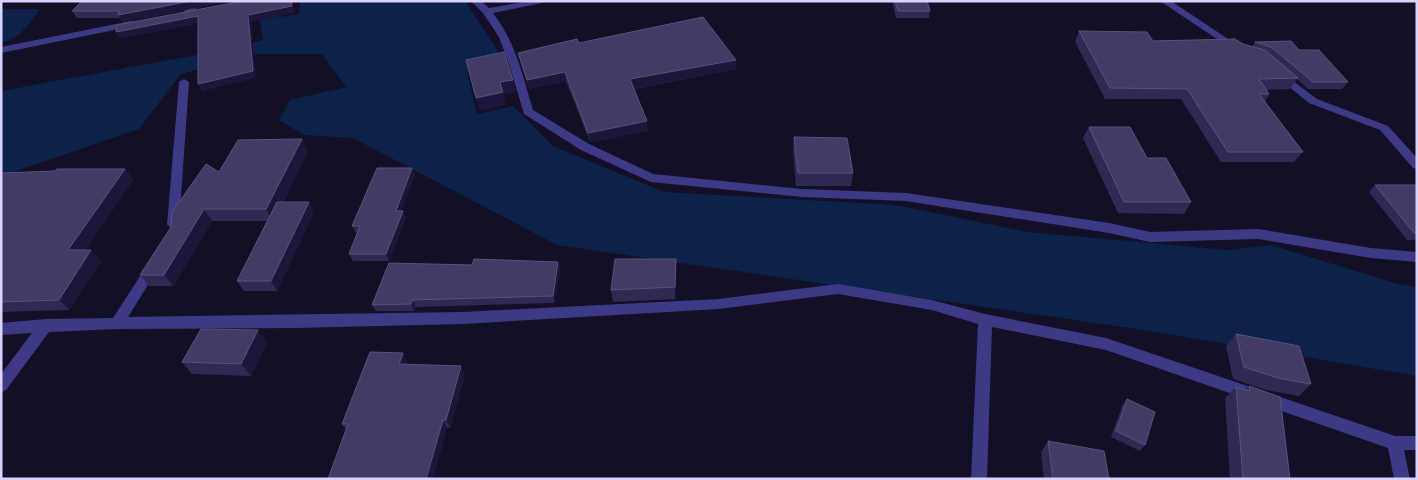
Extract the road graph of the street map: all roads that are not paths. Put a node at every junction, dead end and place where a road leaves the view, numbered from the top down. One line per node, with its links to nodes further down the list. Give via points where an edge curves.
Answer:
1 (198, 1): 5 (street, via 183,14)
2 (475, 1): 6 (street)
3 (547, 1): 6 (street)
4 (1164, 1): 9 (street, via 1240,51)
5 (206, 10)
6 (489, 11): 15 (street, via 509,49 528,112 585,147 651,178 802,193 906,197 1150,237 1258,234 1371,253)
7 (141, 22): 8 (street)
8 (1, 50)
9 (1248, 53)
10 (1274, 69): 12 (street, via 1313,101 1384,128)
11 (184, 82): 13 (street)
12 (1417, 165)
13 (172, 237)
14 (162, 252): 17 (street)
15 (1417, 256)
16 (985, 320): 17 (street, via 932,305 838,289 719,304 463,318); 21 (street, via 1106,344); 23 (street)
17 (117, 323): 18 (street)
18 (46, 325): 19 (street); 20 (street)
19 (1, 328)
20 (1, 386)
21 (1395, 443): 22 (street); 24 (street)
22 (1417, 443)
23 (979, 479)
24 (1402, 479)

